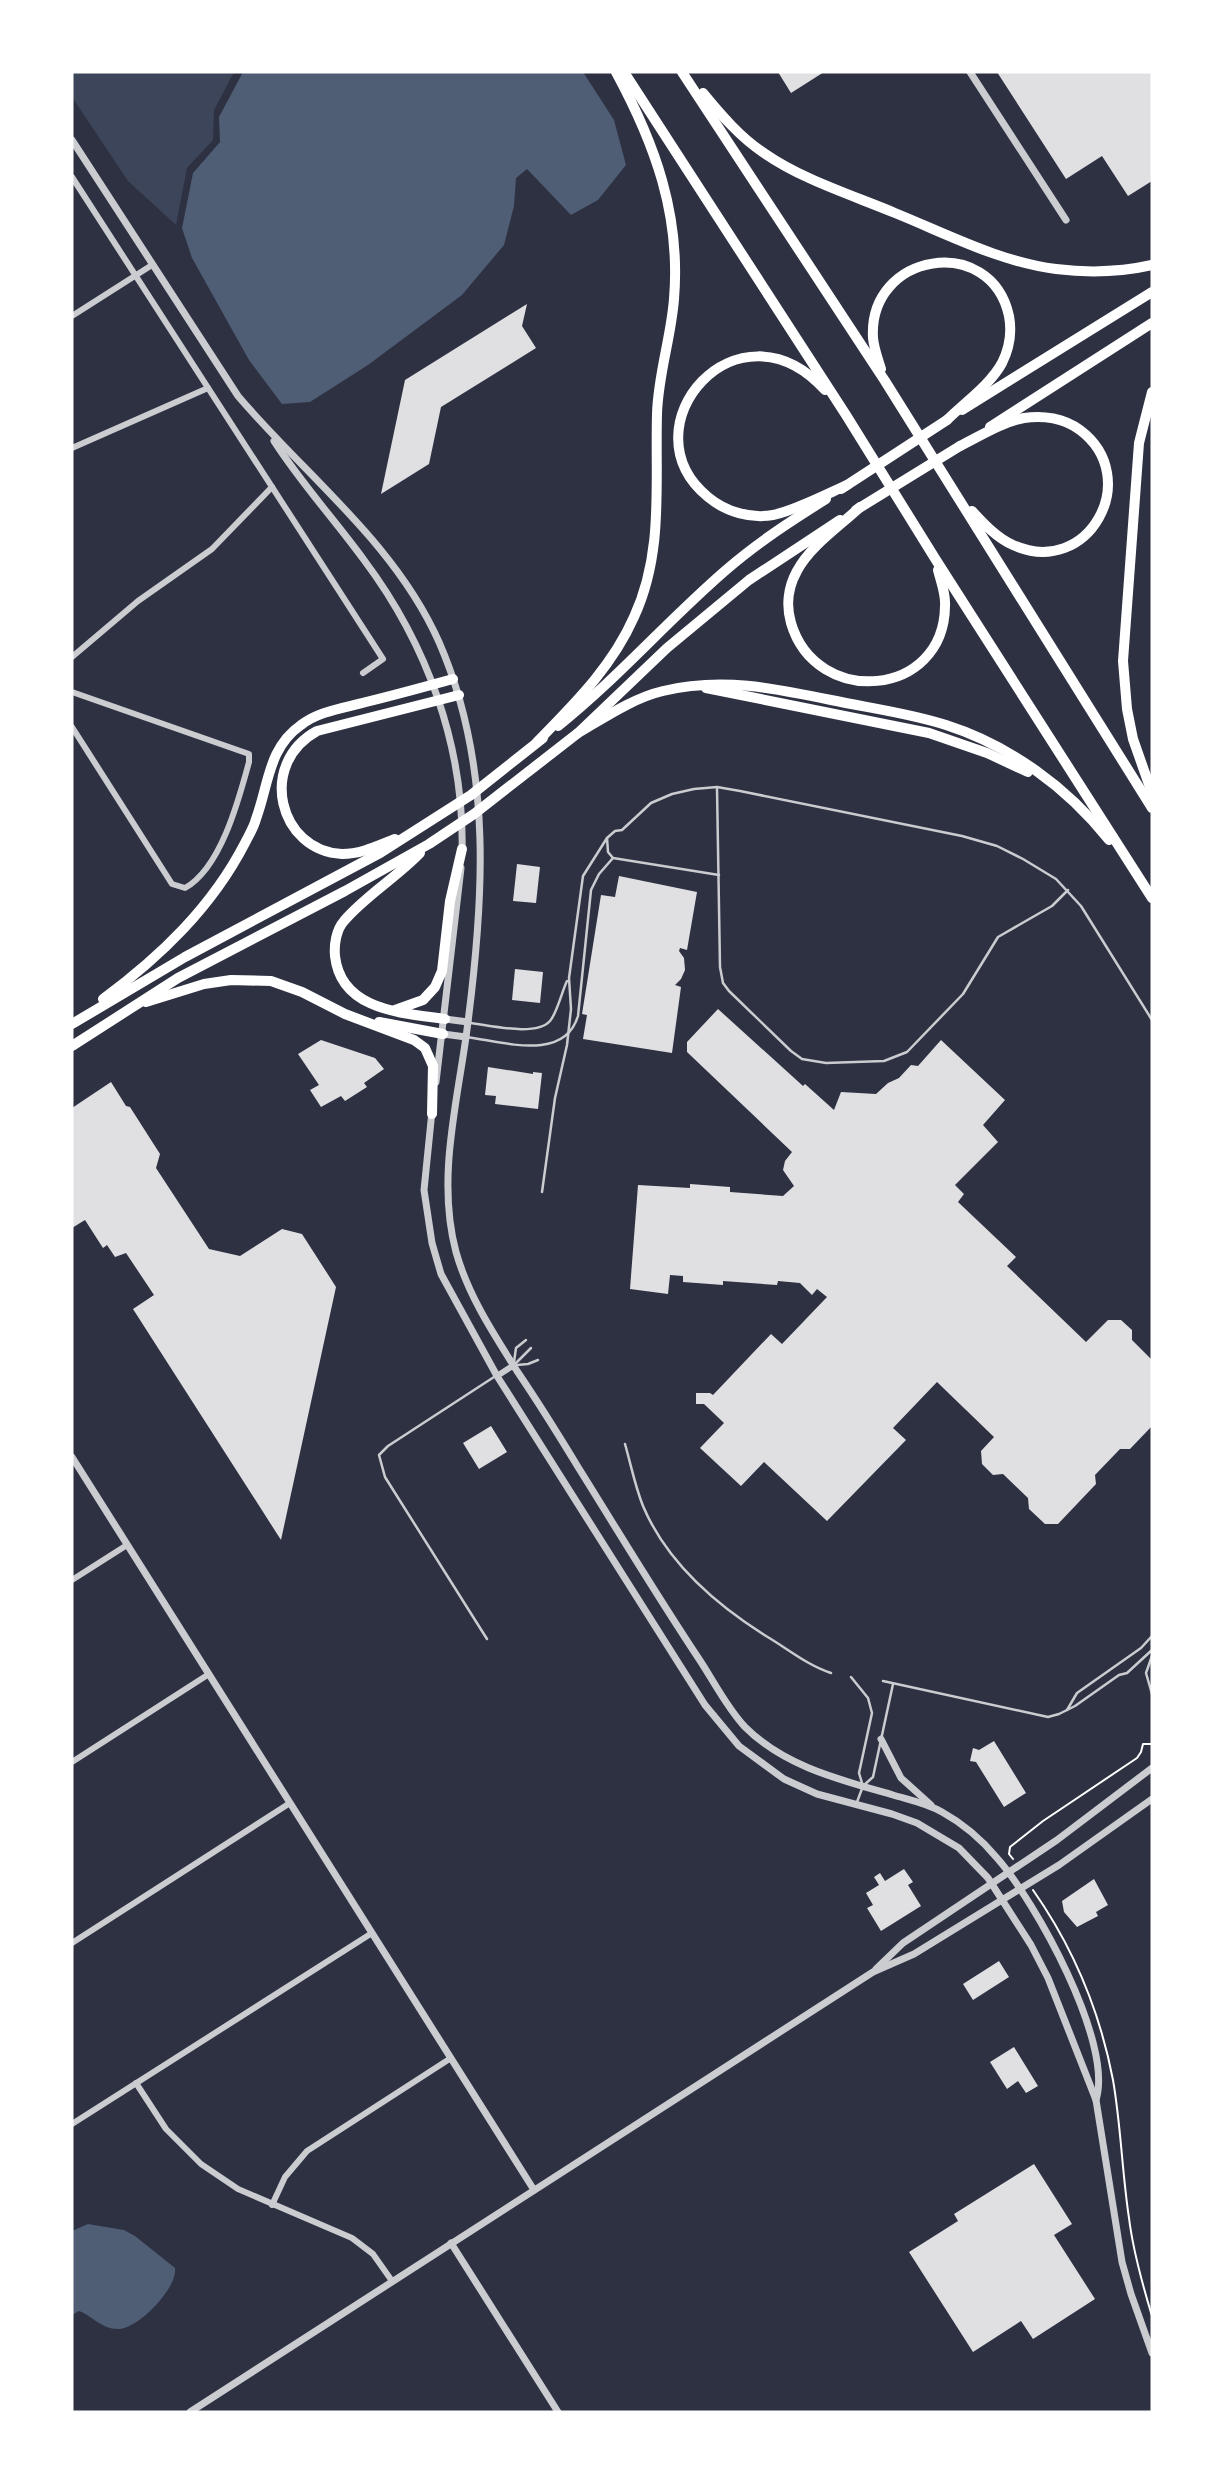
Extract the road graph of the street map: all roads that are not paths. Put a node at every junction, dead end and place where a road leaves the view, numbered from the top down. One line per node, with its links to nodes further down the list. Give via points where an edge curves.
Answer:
1 (616, 72): 36 (highway, via 657,160 674,249 674,298 657,410 654,552 633,619 611,658)
2 (624, 72): 17 (highway)
3 (684, 72): 9 (highway, via 761,152 857,198 1037,266 1094,271); 14 (highway)
4 (970, 72): 7 (street)
5 (72, 140): 8 (street)
6 (72, 177): 10 (street)
7 (1066, 220)
8 (152, 265): 10 (street); 19 (street, via 238,396)
9 (1152, 265)
10 (136, 275): 12 (street); 15 (street)
11 (1152, 292): 18 (main road)
12 (72, 316)
13 (1152, 323): 20 (main road)
14 (885, 381): 18 (highway, via 873,336 876,311 888,288 905,273 934,262 976,271 996,288 1006,307 1008,347 997,372); 23 (highway)
15 (208, 388): 21 (street); 24 (street)
16 (1152, 392): 38 (highway, via 1139,443 1123,661 1133,739)
17 (846, 415): 22 (highway, via 820,384 797,366 769,357 743,358 717,368 696,388 684,410 679,439 686,467 700,490 733,511 775,515); 26 (highway)
18 (947, 420): 22 (main road)
19 (268, 431): 29 (street, via 387,555 437,639); 30 (street, via 295,474 388,595)
20 (960, 446): 23 (highway, via 1011,421 1062,420 1084,432 1102,455 1108,482 1106,500 1100,518 1079,540 1061,550 1033,551 996,535); 25 (main road)
21 (72, 448)
22 (847, 485): 36 (main road, via 742,556)
23 (951, 485): 39 (highway)
24 (272, 487): 27 (street, via 212,550 145,595); 28 (street, via 383,659)
25 (860, 507): 26 (highway, via 808,556 789,594 793,631 824,668 854,681 881,682 908,672 923,660 939,635 946,610); 35 (main road, via 739,589 667,648)
26 (936, 560): 47 (highway)
27 (72, 657)
28 (363, 673)
29 (453, 679): 30 (main road); 32 (street)
30 (433, 685): 33 (street); 55 (main road, via 326,712 289,735 273,758 257,818 215,892 160,955)
31 (72, 692): 34 (street, via 249,754 228,833 196,882 185,888 172,884)
32 (459, 695): 33 (main road); 54 (street, via 470,733 480,824 481,913)
33 (439, 700): 40 (main road, via 317,730 293,749 282,773 281,799 290,821 304,837 327,851 362,852); 43 (street, via 460,799)
34 (72, 727)
35 (578, 733): 42 (main road); 47 (highway, via 661,691 723,683 760,685 944,724 1016,757 1061,791 1105,834)
36 (537, 742): 40 (main road)
37 (717, 788): 41 (lane, via 685,790 661,798); 45 (lane); 46 (lane, via 981,841 1024,859)
38 (1152, 793)
39 (1152, 808)
40 (418, 830): 55 (main road)
41 (607, 838): 44 (lane); 48 (lane, via 581,883)
42 (432, 842): 49 (main road); 50 (main road, via 343,921 336,939 335,961 343,984)
43 (462, 849): 50 (main road, via 442,971 435,987 423,1000); 52 (street)
44 (613, 858): 45 (lane); 57 (lane, via 591,890 578,1016)
45 (719, 875): 46 (lane, via 723,983 791,1051 802,1059 826,1063 884,1061 907,1052 963,994 998,937 1052,906)
46 (1068, 890): 53 (lane)
47 (1152, 897)
48 (569, 978): 54 (lane, via 551,1020 540,1027); 57 (lane)
49 (132, 1007): 51 (main road, via 204,984 251,979 302,992); 59 (main road)
50 (386, 1011): 52 (main road)
51 (345, 1014): 56 (main road); 60 (main road, via 425,1048 433,1066)
52 (445, 1019): 54 (street); 56 (street)
53 (1152, 1020)
54 (468, 1022): 58 (street)
55 (72, 1023)
56 (443, 1034): 58 (street); 60 (street)
57 (568, 1035): 58 (lane, via 549,1044 522,1046); 61 (lane)
58 (466, 1037): 65 (street, via 449,1165 448,1209 466,1282)
59 (72, 1046)
60 (432, 1114): 66 (street, via 424,1190 432,1243 441,1274)
61 (542, 1192)
62 (526, 1340): 65 (lane, via 515,1350)
63 (531, 1348): 65 (lane)
64 (538, 1360): 65 (lane)
65 (514, 1365): 66 (street); 85 (street, via 744,1726 776,1751 815,1772)
66 (497, 1376): 72 (lane, via 379,1455 385,1477); 88 (street, via 723,1728 739,1746 784,1779)
67 (625, 1444): 75 (lane, via 646,1511 685,1571 755,1629)
68 (72, 1457): 69 (street)
69 (127, 1545): 70 (street); 76 (street)
70 (72, 1580)
71 (1152, 1636): 81 (lane, via 1077,1693)
72 (487, 1639)
73 (1152, 1650): 81 (lane, via 1127,1673)
74 (1152, 1656): 80 (lane, via 1146,1673)
75 (831, 1673)
76 (209, 1674): 83 (street); 87 (street)
77 (851, 1677): 85 (lane, via 872,1709 859,1771)
78 (883, 1681): 79 (lane)
79 (893, 1684): 81 (lane, via 1040,1716); 82 (lane)
80 (1152, 1694)
81 (1068, 1710)
82 (881, 1739): 85 (lane, via 873,1777); 89 (street, via 903,1781)
83 (72, 1762)
84 (1152, 1768): 90 (street)
85 (863, 1786): 88 (lane); 89 (street)
86 (1152, 1798): 92 (street)
87 (290, 1803): 94 (street); 95 (street)
88 (856, 1804): 91 (street, via 904,1818 937,1834 971,1858)
89 (934, 1808): 90 (street, via 972,1833)
90 (1009, 1872): 91 (street); 92 (street)
91 (992, 1884): 93 (street); 96 (street, via 903,1943)
92 (1019, 1889): 93 (street); 99 (street, via 1062,1961 1081,2004 1096,2058)
93 (1002, 1899): 96 (street, via 914,1954); 99 (street, via 1048,1978)
94 (372, 1933): 97 (street); 98 (street)
95 (72, 1943)
96 (873, 1972): 101 (street)
97 (451, 2058): 101 (street); 102 (street, via 307,2151 285,2177)
98 (136, 2083): 100 (street); 102 (street, via 166,2129 201,2164)
99 (1097, 2100): 105 (street, via 1122,2262)
100 (72, 2124)
101 (534, 2190): 103 (street)
102 (272, 2205): 104 (street, via 363,2245)
103 (451, 2243): 104 (street); 107 (street)
104 (392, 2281): 106 (street)
105 (1152, 2353)
106 (190, 2412)
107 (558, 2412)

